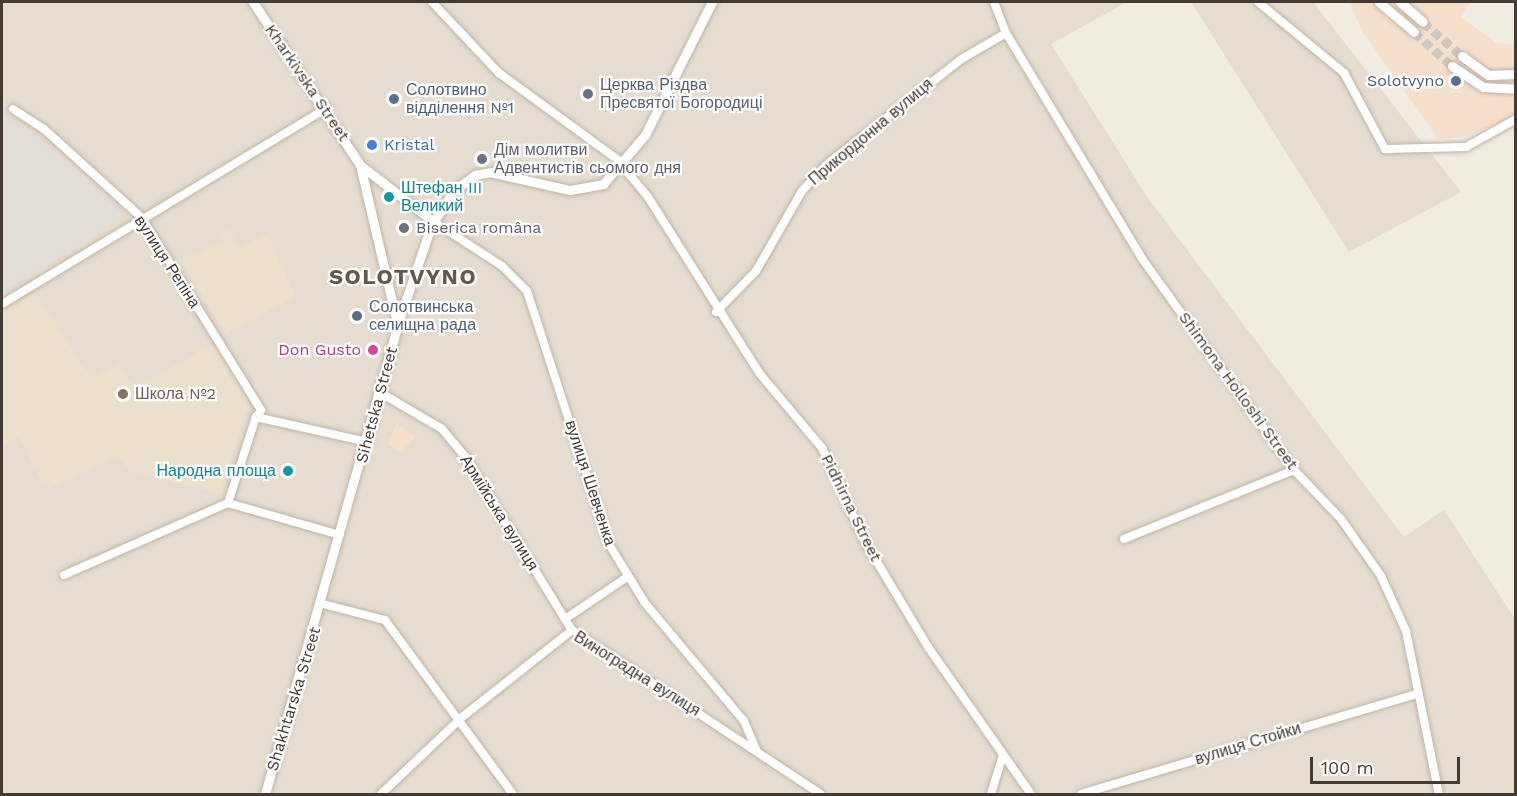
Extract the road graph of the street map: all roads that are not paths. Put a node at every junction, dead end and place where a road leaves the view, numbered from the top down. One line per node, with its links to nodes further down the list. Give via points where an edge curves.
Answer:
1 (253, 2): 15 (street, Kharkivska Street)
2 (432, 2): 19 (street, Pidhirna Street, via 499,73)
3 (712, 2): 19 (street, Sihetska Street, via 669,92)
4 (994, 2): 10 (street, Shimona Holloshi Street)
5 (1258, 2): 17 (street, via 1344,73 1385,149 1466,147)
6 (1379, 2): 9 (street)
7 (1400, 2): 8 (street)
8 (1424, 22)
9 (1414, 32)
10 (1006, 33): 23 (street, Прикордонна вулиця, via 960,60 825,166 802,191 756,271); 28 (street, Shimona Holloshi Street, via 1143,260)
11 (1462, 56): 13 (street, via 1488,75)
12 (1452, 66): 14 (street, via 1483,87)
13 (1515, 74)
14 (1515, 89)
15 (327, 108): 18 (street, Kharkivska Street); 20 (street)
16 (13, 109): 20 (street, вулиця Репіна, via 44,129)
17 (1515, 119)
18 (360, 165): 21 (street, Kharkivska Street); 24 (street, Kharkivska Street)
19 (624, 166): 21 (street, Sihetska Street, via 603,184 580,190 490,172 475,175 453,191); 23 (street, Pidhirna Street, via 648,197)
20 (142, 218): 22 (street); 26 (street, вулиця Репіна, via 261,410)
21 (434, 222): 24 (street, Sihetska Street); 33 (street, вулиця Шевченка, via 502,267 527,291 610,546)
22 (2, 304)
23 (716, 312): 40 (street, Pidhirna Street, via 822,448 865,542)
24 (398, 326): 25 (street, Sihetska Street)
25 (381, 393): 27 (street, Sihetska Street); 35 (street, Армійська вулиця, via 442,429 466,458)
26 (256, 417): 27 (street); 29 (street)
27 (368, 442): 30 (street, Sihetska Street)
28 (1294, 470): 31 (street); 37 (street, Shimona Holloshi Street, via 1341,519 1381,576 1406,631)
29 (228, 503): 30 (street); 32 (street)
30 (340, 536): 34 (street, Sihetska Street)
31 (1124, 539)
32 (63, 575)
33 (627, 577): 35 (street); 39 (street, вулиця Шевченка, via 744,721)
34 (323, 604): 38 (street, via 385,620); 42 (street, Shakhtarska Street)
35 (565, 619): 36 (street, Армійська вулиця)
36 (572, 630): 38 (street, Виноградна вулиця); 39 (street, Виноградна вулиця)
37 (1416, 694): 49 (street, вулиця Стойки); 50 (street, Shimona Holloshi Street)
38 (461, 718): 43 (street, Виноградна вулиця); 44 (street)
39 (756, 749): 41 (street, Виноградна вулиця)
40 (1002, 758): 47 (street); 48 (street, Pidhirna Street)
41 (809, 786): 45 (street); 46 (street, Виноградна вулиця)
42 (265, 795)
43 (381, 795)
44 (513, 795)
45 (806, 795)
46 (821, 795)
47 (991, 795)
48 (1031, 795)
49 (1081, 795)
50 (1439, 795)

